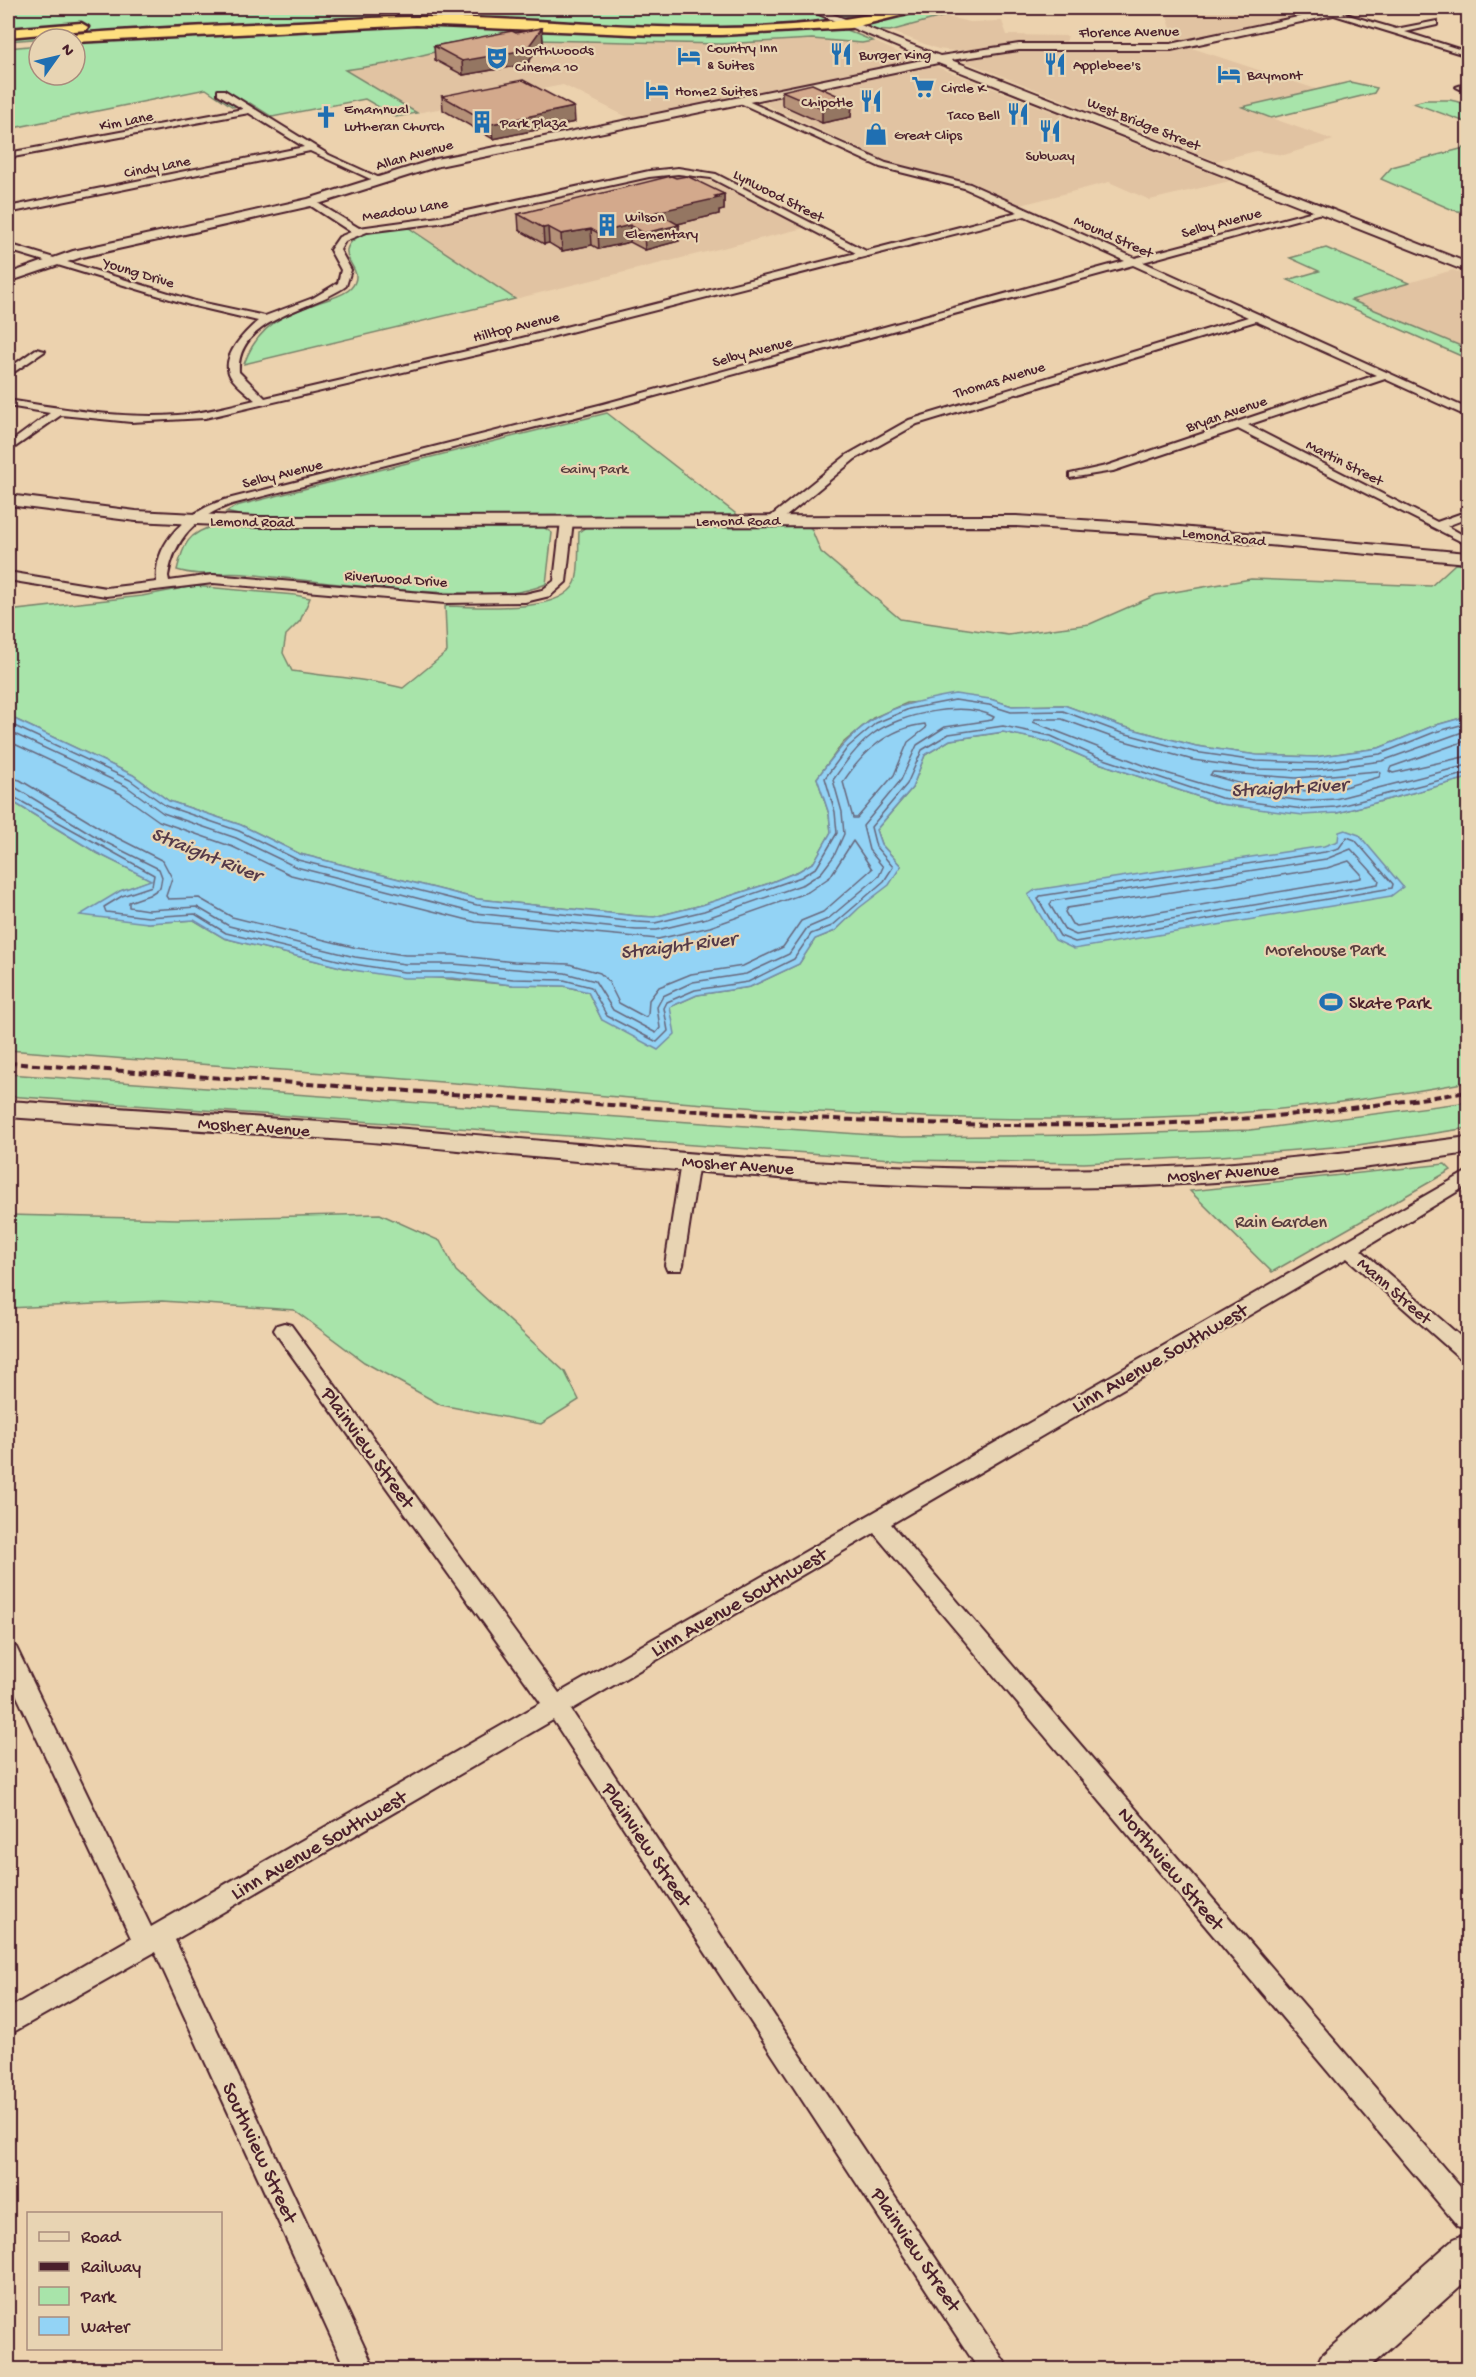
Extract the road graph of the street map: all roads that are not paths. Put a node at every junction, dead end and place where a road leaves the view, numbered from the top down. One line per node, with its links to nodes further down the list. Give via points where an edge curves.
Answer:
1 (809, 8): 10 (street, West Bridge Street)
2 (914, 8): 10 (highway)
3 (1352, 8): 6 (street, Florence Avenue)
4 (462, 9): 12 (highway)
5 (285, 12): 8 (highway)
6 (1334, 12): 11 (street); 18 (street, Florence Avenue, via 1171,48 1002,48)
7 (224, 15): 8 (highway)
8 (142, 23): 13 (highway)
9 (1434, 23): 11 (street)
10 (850, 24): 12 (highway, via 678,31 386,21); 18 (street, West Bridge Street)
11 (1396, 31): 17 (street)
12 (160, 32): 14 (highway)
13 (8, 33)
14 (87, 37)
15 (27, 41): 16 (highway)
16 (8, 43)
17 (1468, 54)
18 (939, 59): 20 (street, Allan Avenue); 28 (street, West Bridge Street)
19 (221, 92): 21 (street)
20 (743, 101): 25 (street, Allan Avenue, via 436,163); 29 (street, Mound Street, via 883,165 954,182)
21 (249, 110): 22 (street); 23 (street, Kim Lane)
22 (312, 148): 25 (street, via 340,165); 27 (street, Cindy Lane)
23 (8, 156)
24 (678, 171): 30 (street, Meadow Lane, via 439,220); 32 (street, Lynwood Street, via 713,176)
25 (381, 180): 26 (street, Allan Avenue)
26 (311, 202): 30 (street); 33 (street, Allan Avenue)
27 (8, 210)
28 (1322, 210): 34 (street, Selby Avenue); 35 (street, West Bridge Street)
29 (1026, 213): 32 (street, Hilltop Avenue); 34 (street, Mound Street)
30 (357, 231): 38 (street, Meadow Lane, via 342,239 334,250 346,270 343,284 328,294)
31 (8, 247): 33 (street, Young Drive)
32 (865, 254): 42 (street, Hilltop Avenue, via 515,343)
33 (53, 261): 36 (street, Allan Avenue); 38 (street, Young Drive, via 193,303)
34 (1134, 261): 37 (street, Mound Street); 51 (street, Selby Avenue, via 607,406 228,502)
35 (1468, 268)
36 (8, 278)
37 (1258, 317): 41 (street, Mound Street); 52 (street, Thomas Avenue, via 913,422 851,457)
38 (264, 319): 42 (street, Meadow Lane, via 248,334 233,365 239,380)
39 (40, 351): 40 (street)
40 (8, 373)
41 (1387, 375): 45 (street, Mound Street); 46 (street, Bryan Avenue)
42 (262, 402): 44 (street, Hilltop Avenue, via 197,417 150,421)
43 (8, 403): 44 (street, Hilltop Avenue)
44 (59, 411): 47 (street)
45 (1468, 412)
46 (1239, 425): 48 (street, Bryan Avenue, via 1109,469); 54 (street, Martin Street)
47 (8, 449)
48 (1074, 476)
49 (8, 500): 51 (street, Lemond Road)
50 (1468, 514): 54 (street)
51 (190, 519): 53 (street, Lemond Road); 58 (street, via 165,557)
52 (774, 520): 53 (street, Lemond Road); 56 (street, Lemond Road, via 1067,523)
53 (567, 521): 58 (street, Riverwood Drive, via 560,582 546,593 525,598 408,598 213,579)
54 (1437, 526): 55 (street, Martin Street)
55 (1468, 542)
56 (1468, 558)
57 (8, 576): 58 (street, Riverwood Drive, via 106,592)
58 (164, 584)
59 (8, 1109): 61 (street, Mosher Avenue)
60 (1468, 1145): 61 (street, Mosher Avenue, via 1259,1171 1119,1178 934,1176)
61 (690, 1162): 64 (street)
62 (1468, 1177): 63 (street, Linn Avenue Southwest)
63 (1348, 1249): 66 (street, Mann Street); 67 (street, Linn Avenue Southwest)
64 (674, 1265)
65 (284, 1330): 69 (street, Plainview Street)
66 (1468, 1354)
67 (876, 1521): 69 (street, Linn Avenue Southwest); 72 (street, Northview Street)
68 (8, 1654): 70 (street, Southview Street)
69 (556, 1706): 70 (street, Linn Avenue Southwest); 75 (street, Plainview Street)
70 (153, 1939): 71 (street, Linn Avenue Southwest); 74 (street, Southview Street)
71 (8, 2023)
72 (1468, 2216)
73 (1468, 2253): 76 (street)
74 (361, 2370)
75 (996, 2370)
76 (1335, 2370)

